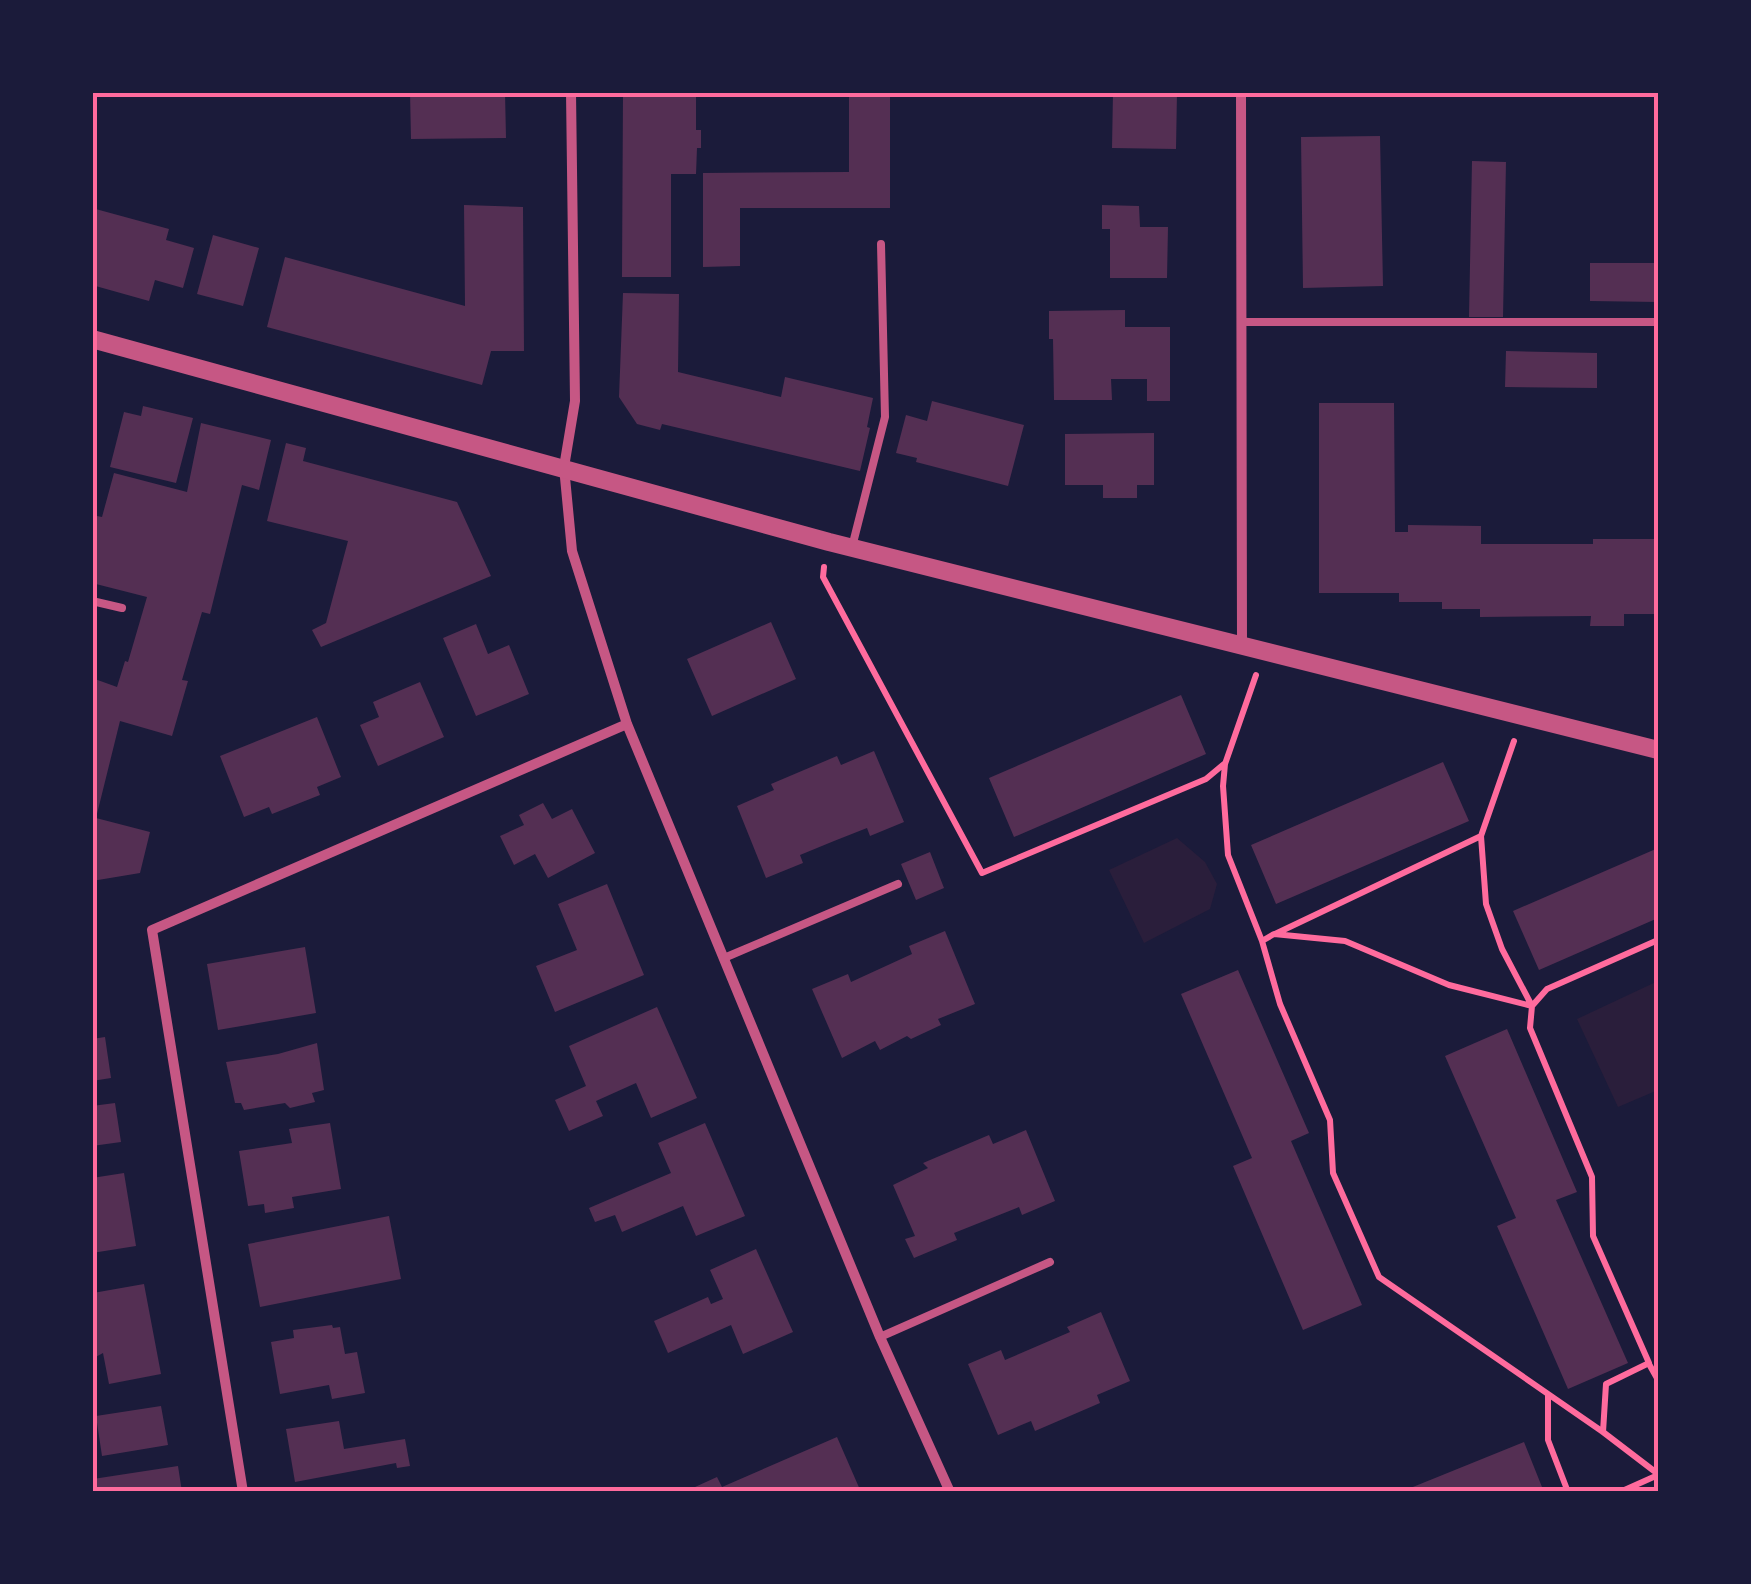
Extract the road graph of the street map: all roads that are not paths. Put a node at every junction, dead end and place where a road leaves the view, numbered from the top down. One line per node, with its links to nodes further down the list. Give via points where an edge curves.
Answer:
1 (571, 92): 7 (street, via 575,402)
2 (1240, 92): 4 (street)
3 (881, 244): 8 (lane, via 884,416)
4 (1241, 322): 5 (lane); 11 (street)
5 (1658, 322)
6 (92, 339): 7 (street)
7 (564, 467): 8 (street); 12 (street, via 572,550)
8 (852, 547): 11 (street)
9 (92, 601): 10 (lane)
10 (122, 608)
11 (1242, 645): 13 (street)
12 (627, 724): 15 (street); 18 (street, via 152,930)
13 (1658, 750)
14 (898, 884): 15 (lane)
15 (724, 958): 17 (street)
16 (1050, 1262): 17 (lane)
17 (880, 1337): 19 (street)
18 (243, 1492)
19 (950, 1492)

